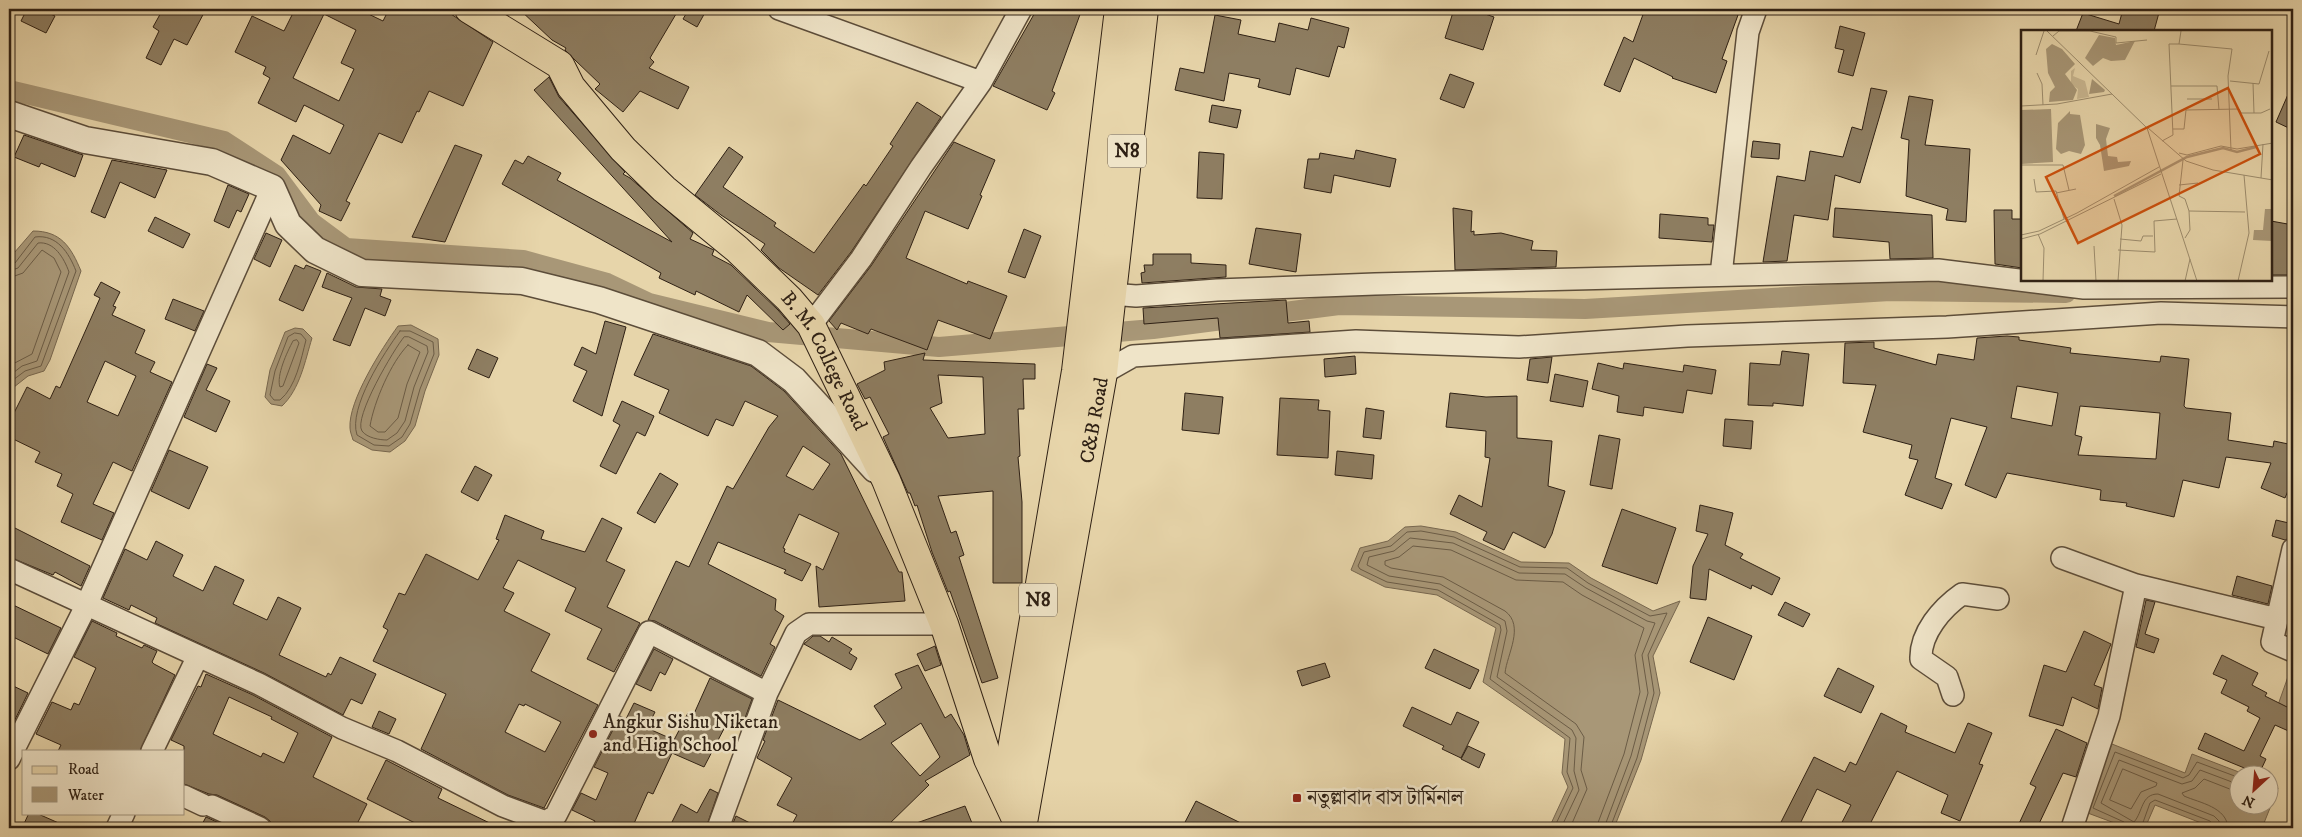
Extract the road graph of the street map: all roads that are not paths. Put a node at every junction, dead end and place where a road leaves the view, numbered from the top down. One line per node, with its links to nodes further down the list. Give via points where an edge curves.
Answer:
1 (469, 9): 16 (main road, B. M. College Road, via 560,66 571,87 623,149 664,189 737,249)
2 (778, 9): 7 (street)
3 (1021, 9): 7 (street)
4 (1119, 9): 38 (main road, C&B Road / N8, via 1076,371 1010,761)
5 (1144, 9): 14 (main road, C&B Road / N8)
6 (1756, 9): 10 (street, via 1748,32)
7 (981, 82): 16 (street, via 861,259)
8 (9, 114): 9 (street, via 85,140 212,162)
9 (272, 188): 18 (street, via 288,224 315,250 362,273 522,281 599,300 758,353 794,380); 24 (street)
10 (1721, 275): 11 (street, via 1938,270); 14 (street, via 1375,284 1136,296)
11 (2021, 280)
12 (2027, 281): 13 (street, via 2084,288)
13 (2293, 287)
14 (1111, 294): 17 (main road, C&B Road / N8)
15 (2293, 317): 17 (street, via 2161,313 1947,327 1686,336 1520,347 1356,341 1133,356)
16 (811, 325): 18 (main road, B. M. College Road)
17 (1103, 373): 38 (main road, C&B Road / N8)
18 (886, 480): 26 (main road, B. M. College Road)
19 (2293, 549): 25 (street)
20 (2062, 558): 22 (street)
21 (9, 569): 24 (street)
22 (2136, 585): 25 (street); 39 (street, via 2109,716)
23 (1998, 599): 30 (street, via 1962,594 1947,604 1920,645 1921,659 1947,678)
24 (86, 606): 28 (street); 32 (street)
25 (2277, 619): 27 (street, via 2272,642)
26 (944, 624): 29 (street, via 809,624 796,633); 38 (main road, B. M. College Road, via 988,758)
27 (2293, 651)
28 (198, 656): 29 (street, via 342,728 397,751 503,806 546,822 556,815 649,632); 31 (street)
29 (768, 694): 37 (street)
30 (1953, 695)
31 (152, 750)
32 (9, 760)
33 (199, 802): 36 (street)
34 (124, 814): 35 (street)
35 (117, 828)
36 (260, 828)
37 (718, 828)
38 (1021, 828)
39 (2072, 828)

